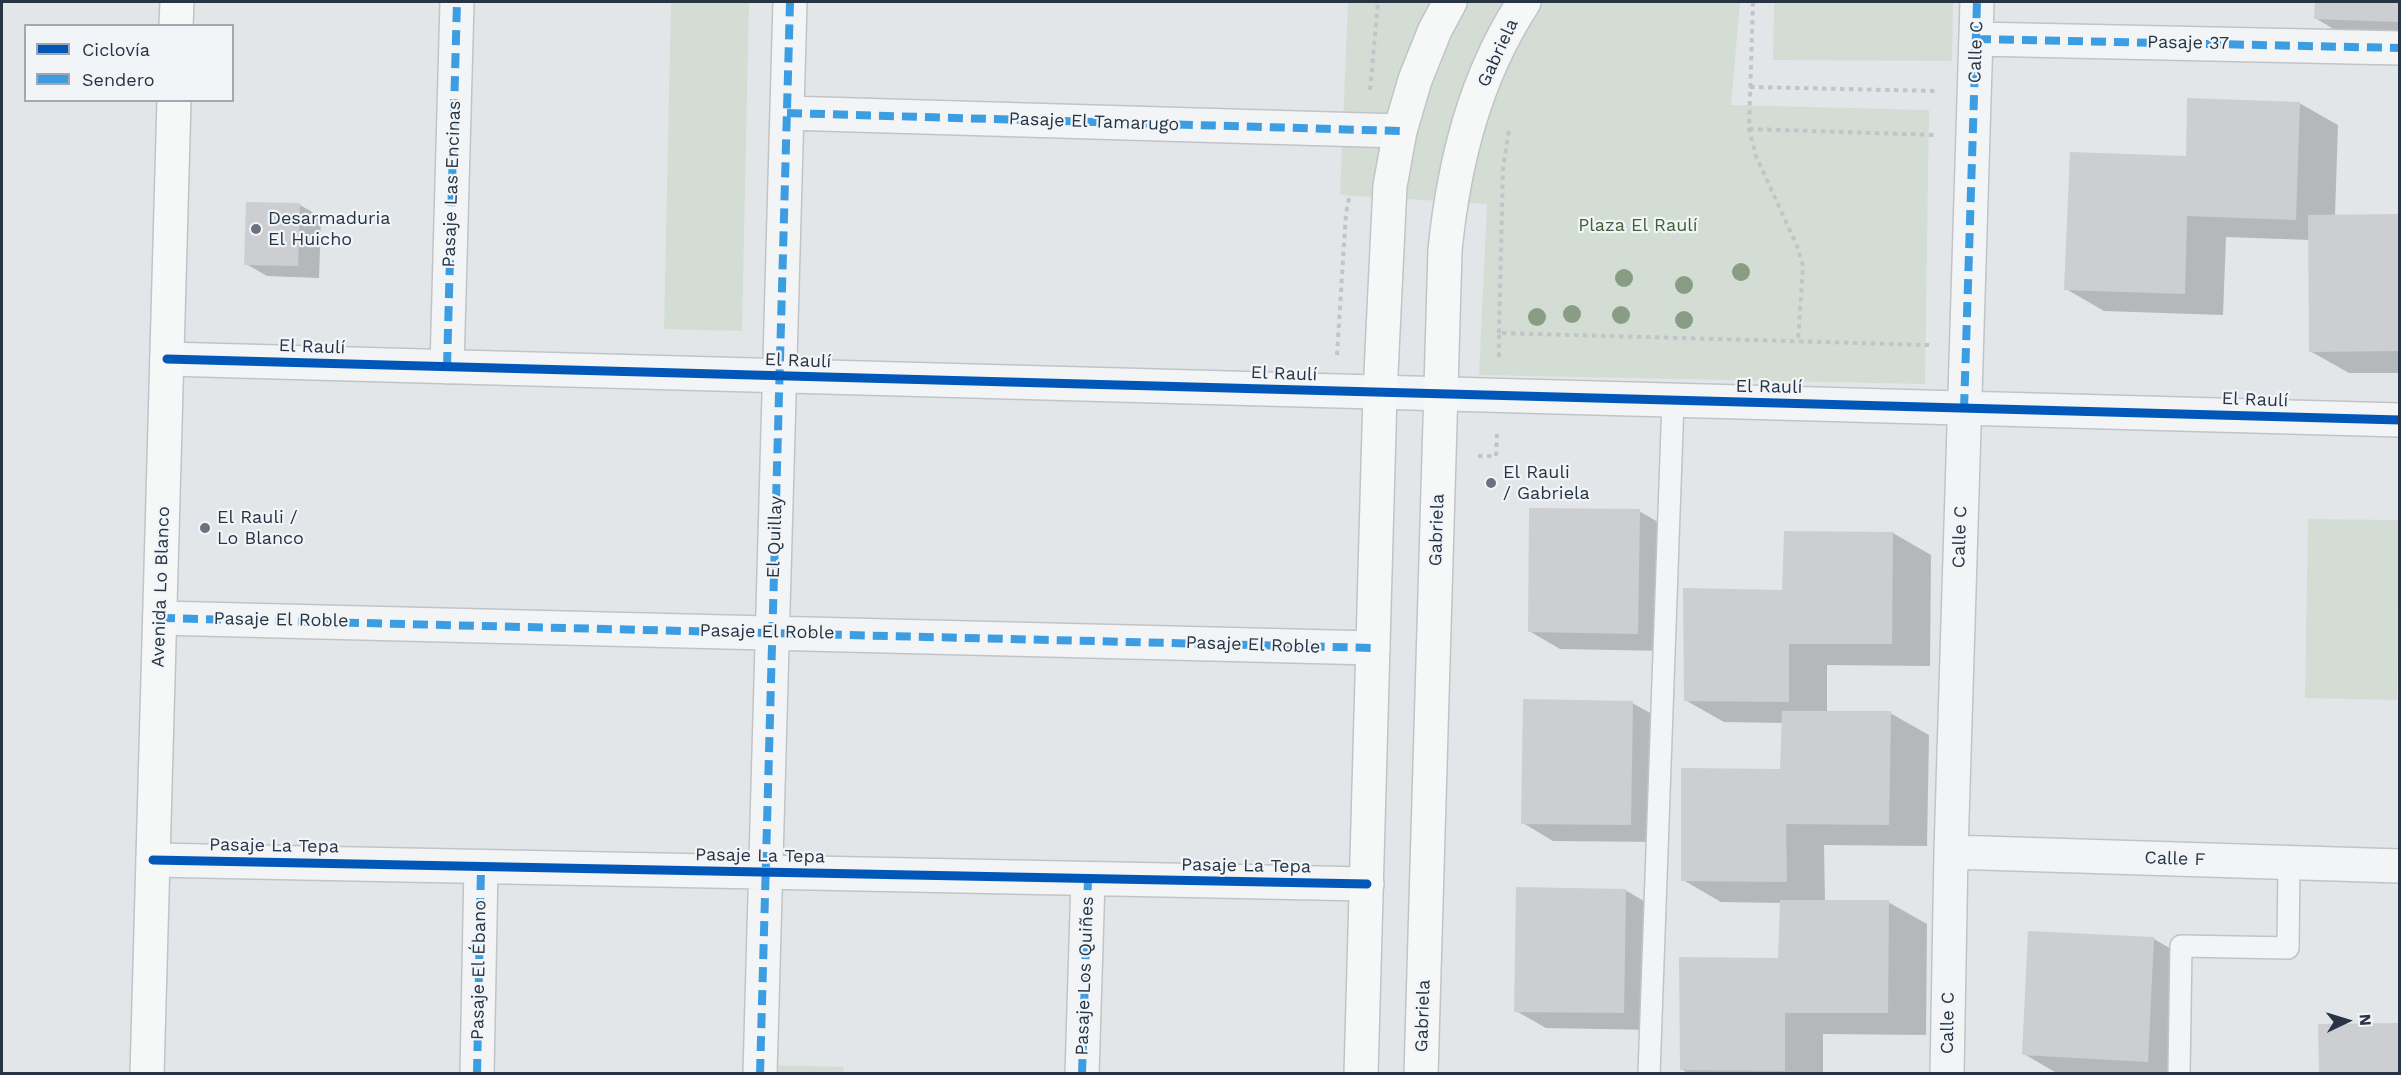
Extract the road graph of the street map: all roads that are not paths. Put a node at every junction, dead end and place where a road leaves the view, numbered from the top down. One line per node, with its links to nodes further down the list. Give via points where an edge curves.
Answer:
1 (177, 2): 7 (street)
2 (457, 2): 14 (street, Pasaje Las Encinas)
3 (790, 2): 11 (street, El Quillay)
4 (1450, 2): 12 (street, via 1415,80)
5 (1524, 2): 17 (street, Gabriela, via 1488,68 1458,162 1445,250)
6 (1977, 2): 8 (street, Calle C)
7 (176, 24)
8 (1976, 39): 9 (street, Pasaje 37); 19 (street, Calle C)
9 (2400, 48)
10 (174, 102): 13 (street, Avenida Lo Blanco)
11 (787, 113): 12 (street, Pasaje El Tamarugo); 15 (street, El Quillay)
12 (1400, 131): 16 (street, via 1390,186)
13 (167, 359): 14 (street, El Raulí); 21 (street, Avenida Lo Blanco)
14 (447, 367): 15 (street, El Raulí)
15 (779, 377): 16 (street, El Raulí); 22 (street, El Quillay)
16 (1380, 394): 17 (street, El Raulí); 23 (street)
17 (1441, 395): 18 (street, El Raulí); 37 (street, Gabriela)
18 (1673, 401): 19 (street, El Raulí); 38 (lane)
19 (1964, 409): 20 (street, El Raulí); 24 (street, Calle C)
20 (2400, 420)
21 (160, 618): 22 (street, Pasaje El Roble); 25 (street, Avenida Lo Blanco)
22 (772, 632): 23 (street, Pasaje El Roble); 29 (street, El Quillay)
23 (1373, 648): 31 (street)
24 (1951, 852): 26 (street, Calle F); 39 (street, Calle C)
25 (153, 860): 28 (street, Pasaje La Tepa); 32 (street, Avenida Lo Blanco)
26 (2289, 863): 27 (street, Calle F); 40 (lane, via 2288,948 2181,946)
27 (2400, 866)
28 (481, 867): 29 (street, Pasaje La Tepa); 33 (street, Pasaje El Ébano)
29 (766, 873): 30 (street, Pasaje La Tepa); 34 (street, El Quillay)
30 (1088, 879): 31 (street, Pasaje La Tepa); 35 (street, Pasaje Los Quiñes)
31 (1366, 884): 36 (street)
32 (147, 1074)
33 (477, 1074)
34 (760, 1074)
35 (1082, 1074)
36 (1361, 1074)
37 (1421, 1074)
38 (1649, 1074)
39 (1947, 1074)
40 (2179, 1074)

